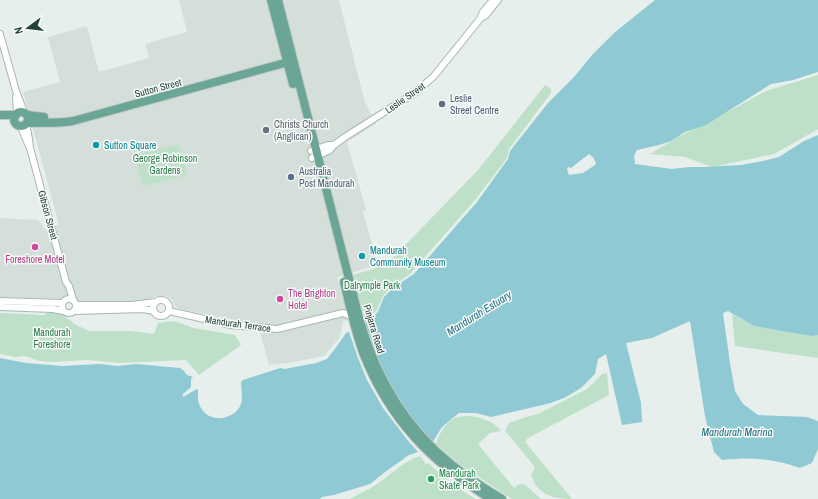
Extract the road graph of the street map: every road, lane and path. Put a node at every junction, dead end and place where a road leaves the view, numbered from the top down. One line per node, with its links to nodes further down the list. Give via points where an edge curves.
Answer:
1 (271, 0): 7 (main road, Pinjarra Road)
2 (278, 0): 7 (main road, Pinjarra Road)
3 (493, 0): 5 (street, Leslie Street)
4 (498, 0): 5 (street, Leslie Street)
5 (480, 19): 11 (street, Leslie Street, via 434,76 416,92 334,145 328,145)
6 (0, 34): 9 (street, Gibson Street)
7 (290, 59): 9 (main road, Sutton Street, via 73,121 61,123); 11 (main road, Pinjarra Road)
8 (0, 115): 9 (main road, Sutton Street)
9 (21, 119): 10 (main road, Sutton Street); 12 (street, Gibson Street)
10 (0, 120)
11 (314, 154): 21 (main road, Pinjarra Road)
12 (66, 282): 14 (street, Gibson Street); 16 (street, Gibson Street)
13 (0, 302): 14 (street)
14 (64, 302): 16 (street, via 69,299); 19 (street)
15 (156, 302): 16 (street, via 132,305); 18 (street); 20 (street, via 166,301)
16 (74, 305): 18 (street); 19 (street, via 69,313)
17 (0, 307): 19 (street)
18 (154, 310): 20 (street, via 161,316)
19 (63, 311)
20 (169, 311): 21 (street, Mandurah Terrace, via 231,325 271,329 343,313)
21 (356, 321): 22 (main road, Pinjarra Road, via 364,354 383,394 400,420)
22 (434, 454): 23 (main road, Pinjarra Road, via 459,478); 24 (main road, Pinjarra Road)
23 (490, 499)
24 (502, 499)

